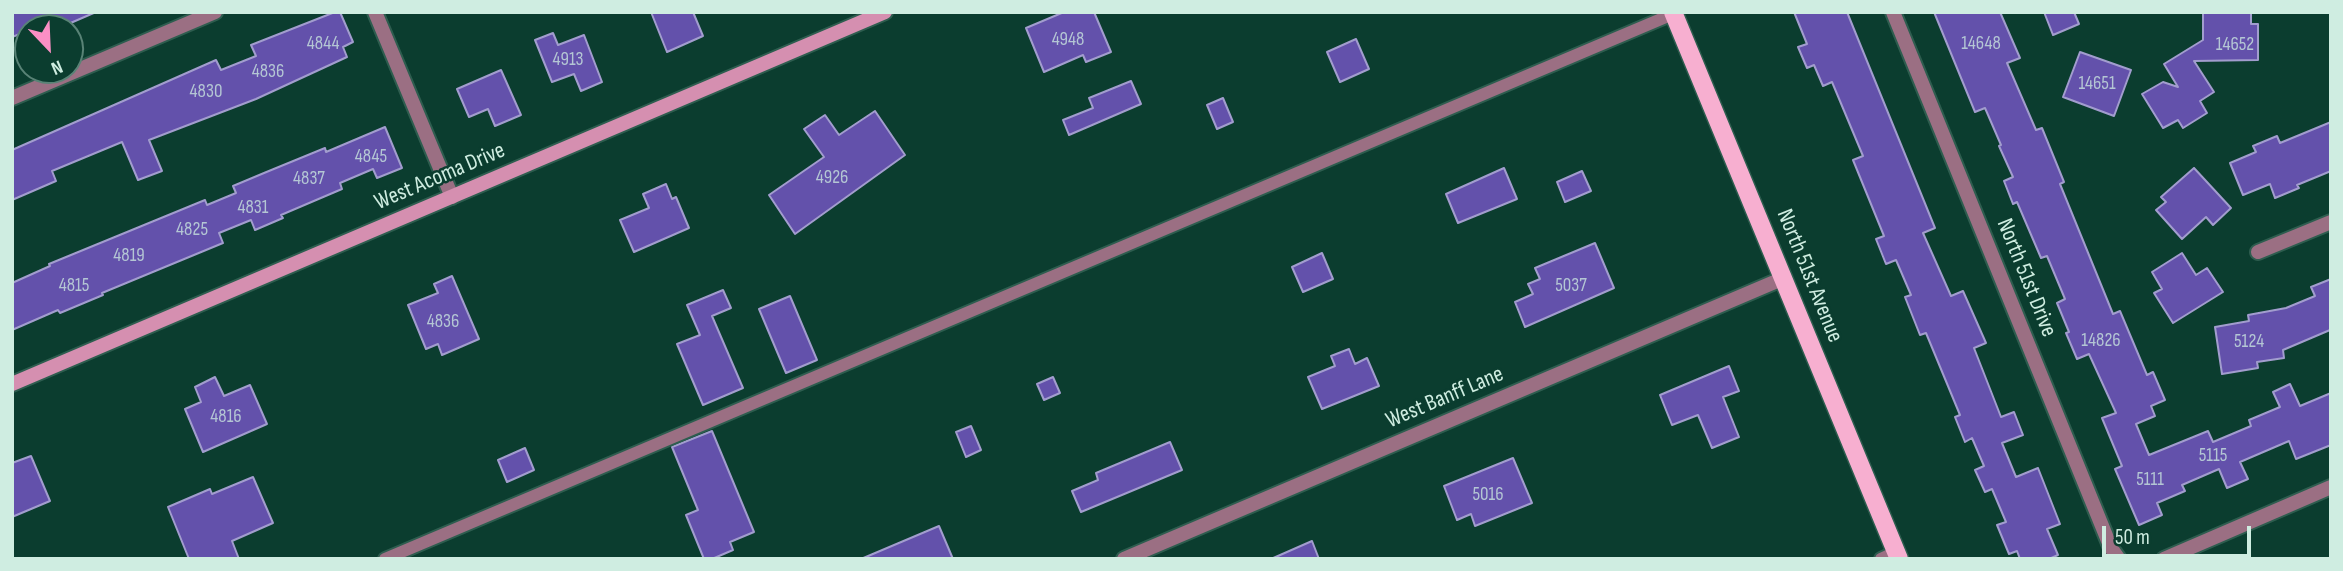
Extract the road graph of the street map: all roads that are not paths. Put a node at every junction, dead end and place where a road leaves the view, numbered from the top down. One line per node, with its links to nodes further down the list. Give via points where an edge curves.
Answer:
1 (215, 12): 6 (street)
2 (375, 12): 7 (street)
3 (885, 12): 7 (street, West Acoma Drive)
4 (1893, 12): 16 (street, North 51st Drive, via 2110,548)
5 (1673, 13): 10 (main road, North 51st Avenue); 14 (lane)
6 (12, 98)
7 (452, 197): 11 (street, West Acoma Drive)
8 (2331, 222): 9 (street)
9 (2259, 252)
10 (1784, 278): 13 (main road, North 51st Avenue); 15 (street, West Banff Lane)
11 (12, 384)
12 (2331, 487): 17 (street)
13 (1892, 557)
14 (384, 559)
15 (1124, 559)
16 (2119, 559)
17 (2164, 559)

